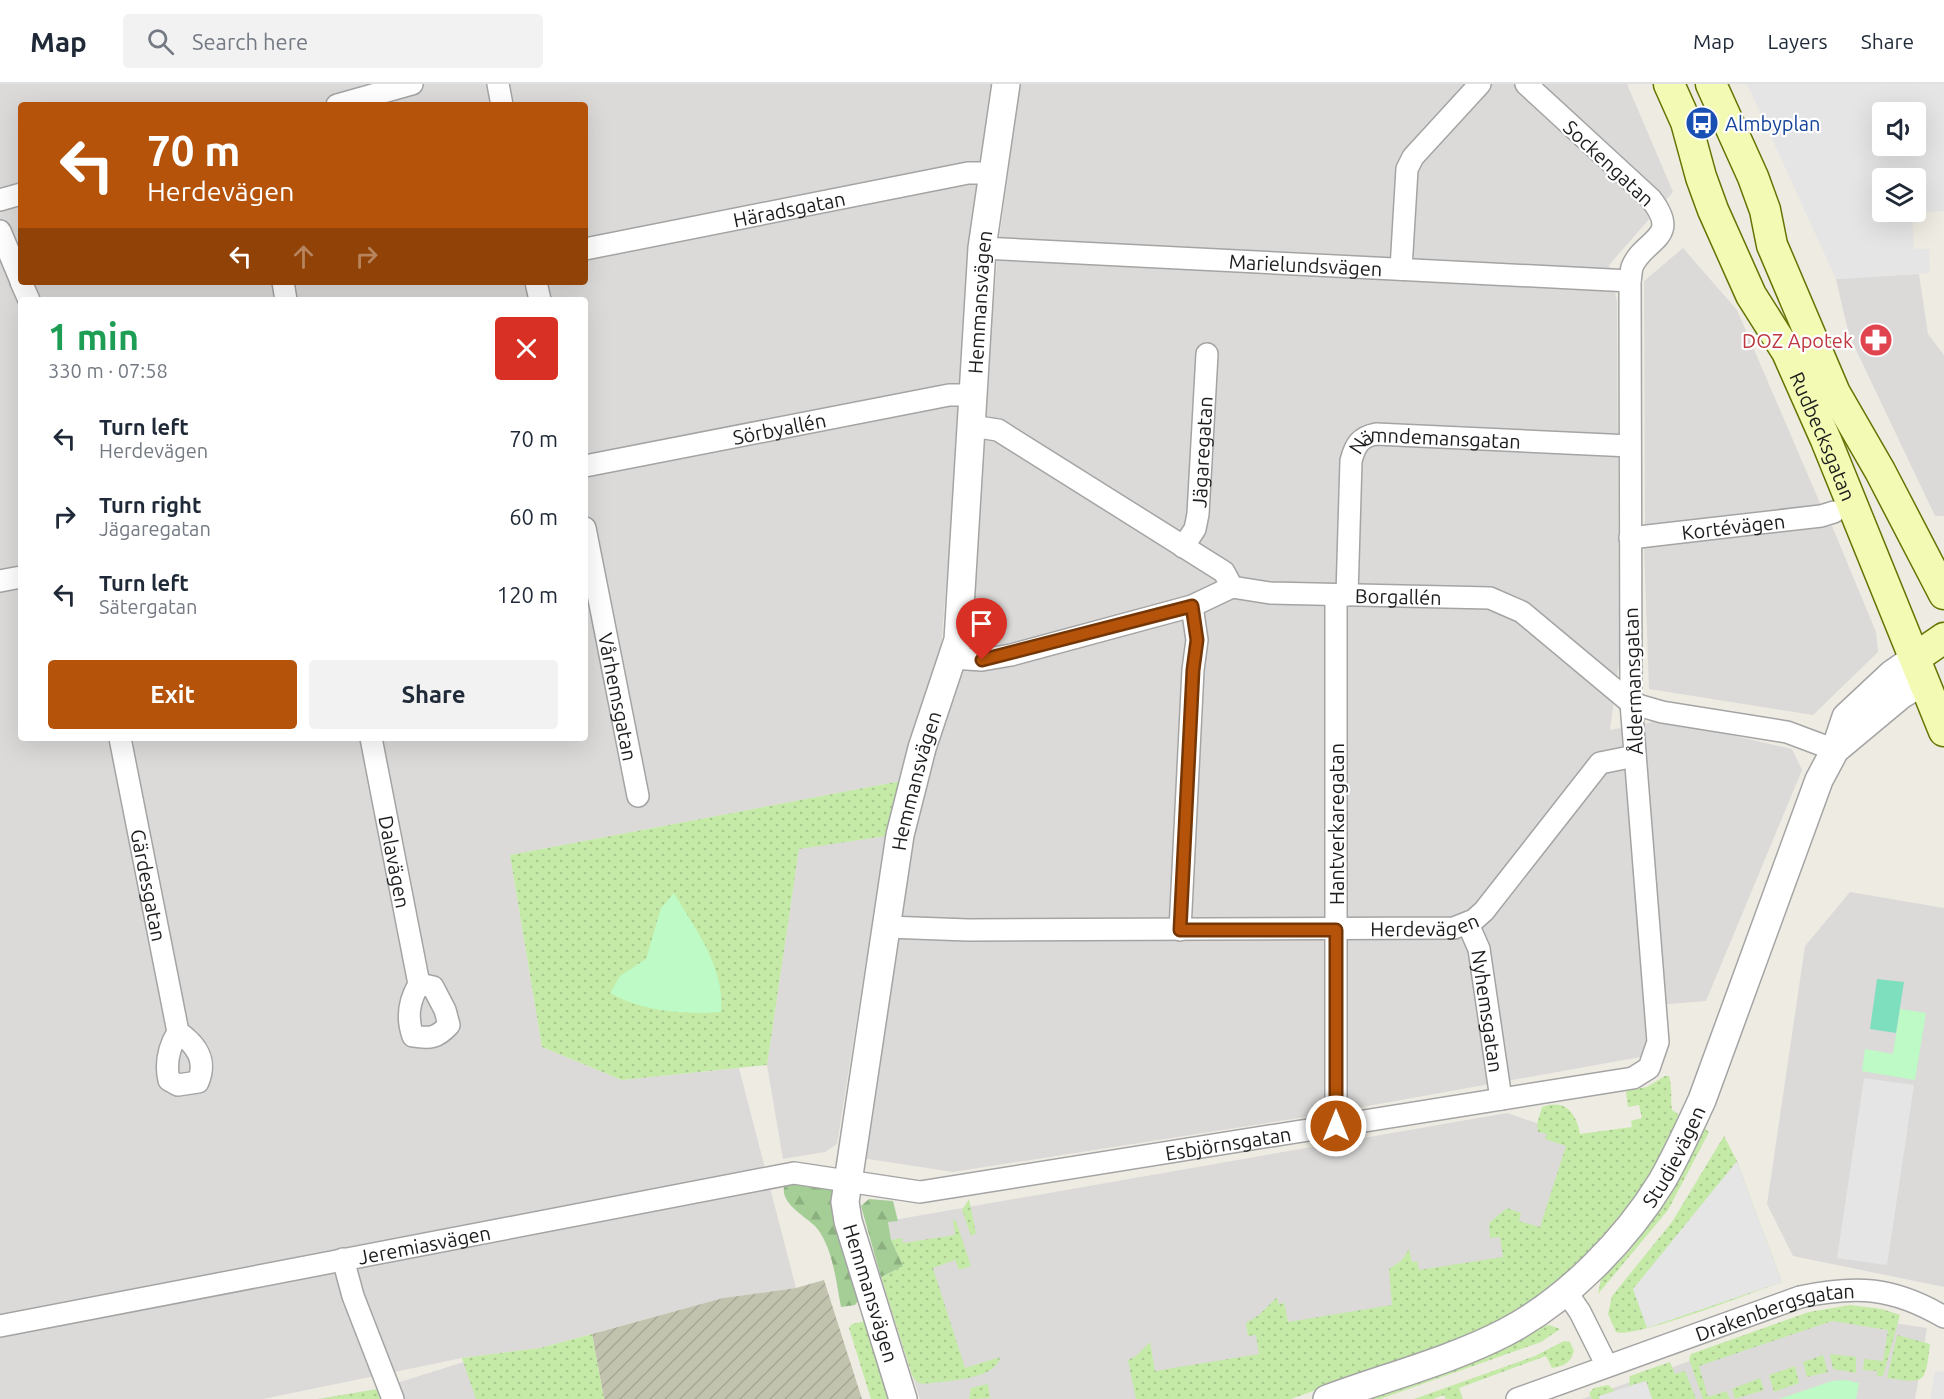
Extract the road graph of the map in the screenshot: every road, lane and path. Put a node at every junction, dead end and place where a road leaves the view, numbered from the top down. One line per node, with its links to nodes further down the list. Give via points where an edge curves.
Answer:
1 (412, 84): 8 (street)
2 (498, 84): 9 (street)
3 (1006, 84): 10 (street, Hemmansvägen)
4 (1480, 84): 16 (street, via 1407,169)
5 (1526, 84): 18 (street, Sockengatan, via 1661,212 1660,236 1632,266)
6 (1670, 84): 36 (main road, Rudbecksgatan, via 1713,210 1751,295 1792,363)
7 (1711, 84): 31 (main road, Rudbecksgatan, via 1753,177 1766,210 1772,245 1835,393)
8 (348, 102)
9 (501, 102)
10 (993, 173): 14 (street, Häradsgatan, via 968,173); 15 (street, Hemmansvägen)
11 (18, 195): 12 (street)
12 (0, 200)
13 (0, 231): 17 (street)
14 (588, 248)
15 (982, 248): 16 (street, Marielundsvägen); 20 (street, Hemmansvägen)
16 (1401, 269): 18 (street, Marielundsvägen)
17 (18, 274)
18 (1630, 281): 22 (street, Åldermansgatan)
19 (1207, 354): 27 (street, Jägaregatan, via 1198,514 1195,529)
20 (973, 395): 21 (street, Hemmansvägen); 23 (street, Sörbyallén, via 949,395)
21 (971, 426): 27 (street, via 998,430); 35 (street, Hemmansvägen, via 957,640)
22 (1630, 446): 25 (street, Åldermansgatan); 32 (street, Nämndemansgatan, via 1366,436 1359,442 1352,462)
23 (588, 465)
24 (1834, 512): 25 (street, Kortévägen)
25 (1630, 538): 37 (street, Åldermansgatan)
26 (588, 543): 43 (street, Vårhemsgatan)
27 (1183, 547): 30 (street, via 1224,572)
28 (18, 578): 29 (street)
29 (0, 581)
30 (1232, 587): 32 (street, Borgallén, via 1270,593); 33 (street)
31 (1944, 594)
32 (1342, 595): 37 (street, Borgallén, via 1471,596 1505,603 1522,612); 47 (street, Hantverkaregatan)
33 (1192, 606): 35 (street, via 1011,655 982,660); 46 (street, via 1197,640)
34 (1944, 638): 36 (main road, Studievägen)
35 (952, 658): 45 (street, Hemmansvägen, via 906,812)
36 (1928, 670): 38 (main road, Rudbecksgatan); 41 (street, Studievägen, via 1892,674 1846,717)
37 (1630, 704): 41 (street, Borgallén, via 1787,732); 42 (street, Åldermansgatan)
38 (1944, 731)
39 (121, 741): 49 (street, Gärdesgatan)
40 (372, 741): 48 (street, Dalavägen)
41 (1835, 750): 55 (street, Studievägen, via 1819,780 1702,1100 1680,1149 1637,1216)
42 (1635, 756): 44 (street, Herdevägen, via 1600,763 1484,911); 50 (street, Åldermansgatan, via 1658,1042 1649,1068)
43 (638, 796)
44 (1468, 924): 47 (street, Herdevägen, via 1438,930); 51 (street, Nyhemsgatan, via 1479,950)
45 (886, 927): 46 (street, Herdevägen); 53 (street, Hemmansvägen)
46 (1180, 930): 47 (street, Herdevägen)
47 (1336, 930): 52 (street, Hantverkaregatan)
48 (419, 984)
49 (178, 1032)
50 (1641, 1074): 51 (street, Esbjörnsgatan)
51 (1501, 1099): 52 (street, Esbjörnsgatan)
52 (1336, 1126): 53 (street, Esbjörnsgatan, via 920,1192)
53 (849, 1181): 54 (street, Jeremiasvägen, via 794,1173); 60 (street, Hemmansvägen, via 845,1202 848,1221)
54 (343, 1259): 57 (street, Jeremiasvägen); 59 (street, via 353,1296)
55 (1565, 1290): 58 (street); 61 (street, Studievägen, via 1507,1331)
56 (1944, 1317): 58 (street, Drakenbergsgatan, via 1911,1300 1871,1290 1838,1289 1800,1297)
57 (0, 1326)
58 (1607, 1366): 62 (street, Drakenbergsgatan)
59 (393, 1399)
60 (903, 1399)
61 (1327, 1399)
62 (1517, 1399)

